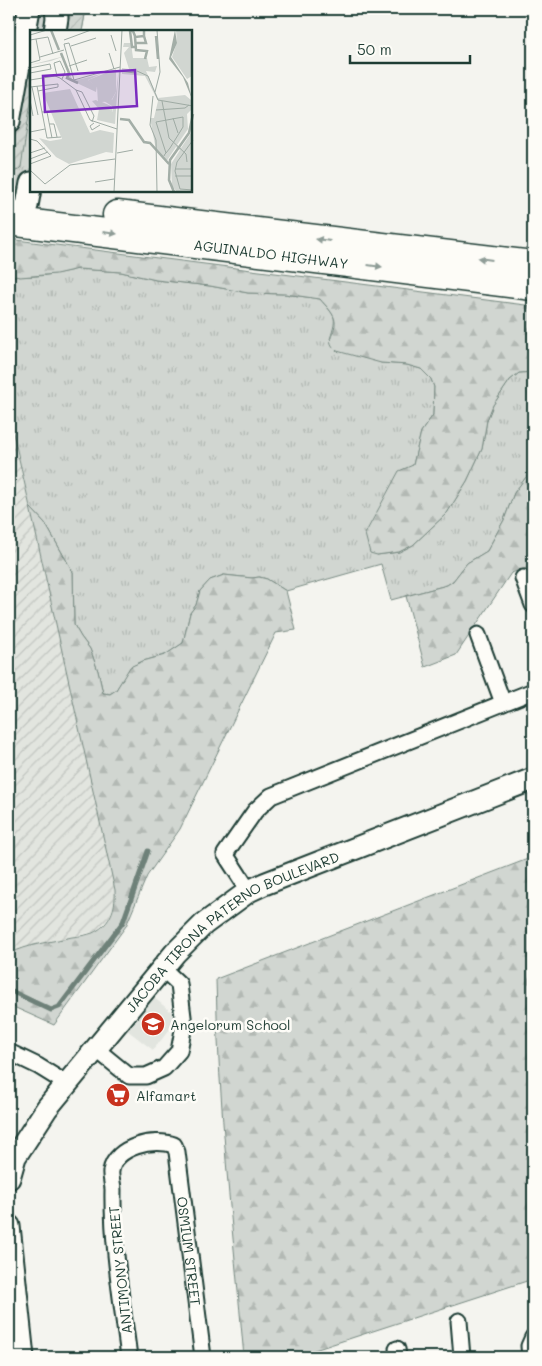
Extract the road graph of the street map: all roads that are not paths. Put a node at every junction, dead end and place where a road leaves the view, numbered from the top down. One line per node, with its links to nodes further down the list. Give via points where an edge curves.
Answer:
1 (27, 10): 2 (street)
2 (9, 122)
3 (16, 209): 4 (highway, AGUINALDO HIGHWAY, one-way to 3); 5 (highway, AGUINALDO HIGHWAY, one-way to 5)
4 (533, 265)
5 (533, 286)
6 (523, 578): 7 (street)
7 (533, 605)
8 (478, 635): 10 (street)
9 (533, 691): 10 (street)
10 (504, 703): 12 (street, via 271,796 255,811 225,854)
11 (533, 779): 12 (street, JACOBA TIRONA PATERNO BOULEVARD)
12 (249, 891): 13 (street, JACOBA TIRONA PATERNO BOULEVARD, via 204,924)
13 (162, 968): 14 (street, JACOBA TIRONA PATERNO BOULEVARD); 14 (street, via 179,984 184,1025 179,1051 164,1068 146,1076 129,1076)
14 (96, 1049): 16 (street, JACOBA TIRONA PATERNO BOULEVARD)
15 (9, 1052): 16 (street)
16 (67, 1084): 18 (street, JACOBA TIRONA PATERNO BOULEVARD)
17 (174, 1145): 24 (street, ANTIMONY STREET, via 166,1142 132,1146 115,1160 110,1172); 25 (street, OSMIUM STREET)
18 (12, 1155): 19 (street, JACOBA TIRONA PATERNO BOULEVARD)
19 (9, 1178)
20 (9, 1226): 23 (street)
21 (460, 1321): 26 (street)
22 (532, 1338): 27 (street)
23 (23, 1357)
24 (129, 1357)
25 (203, 1357)
26 (462, 1357)
27 (530, 1357)

